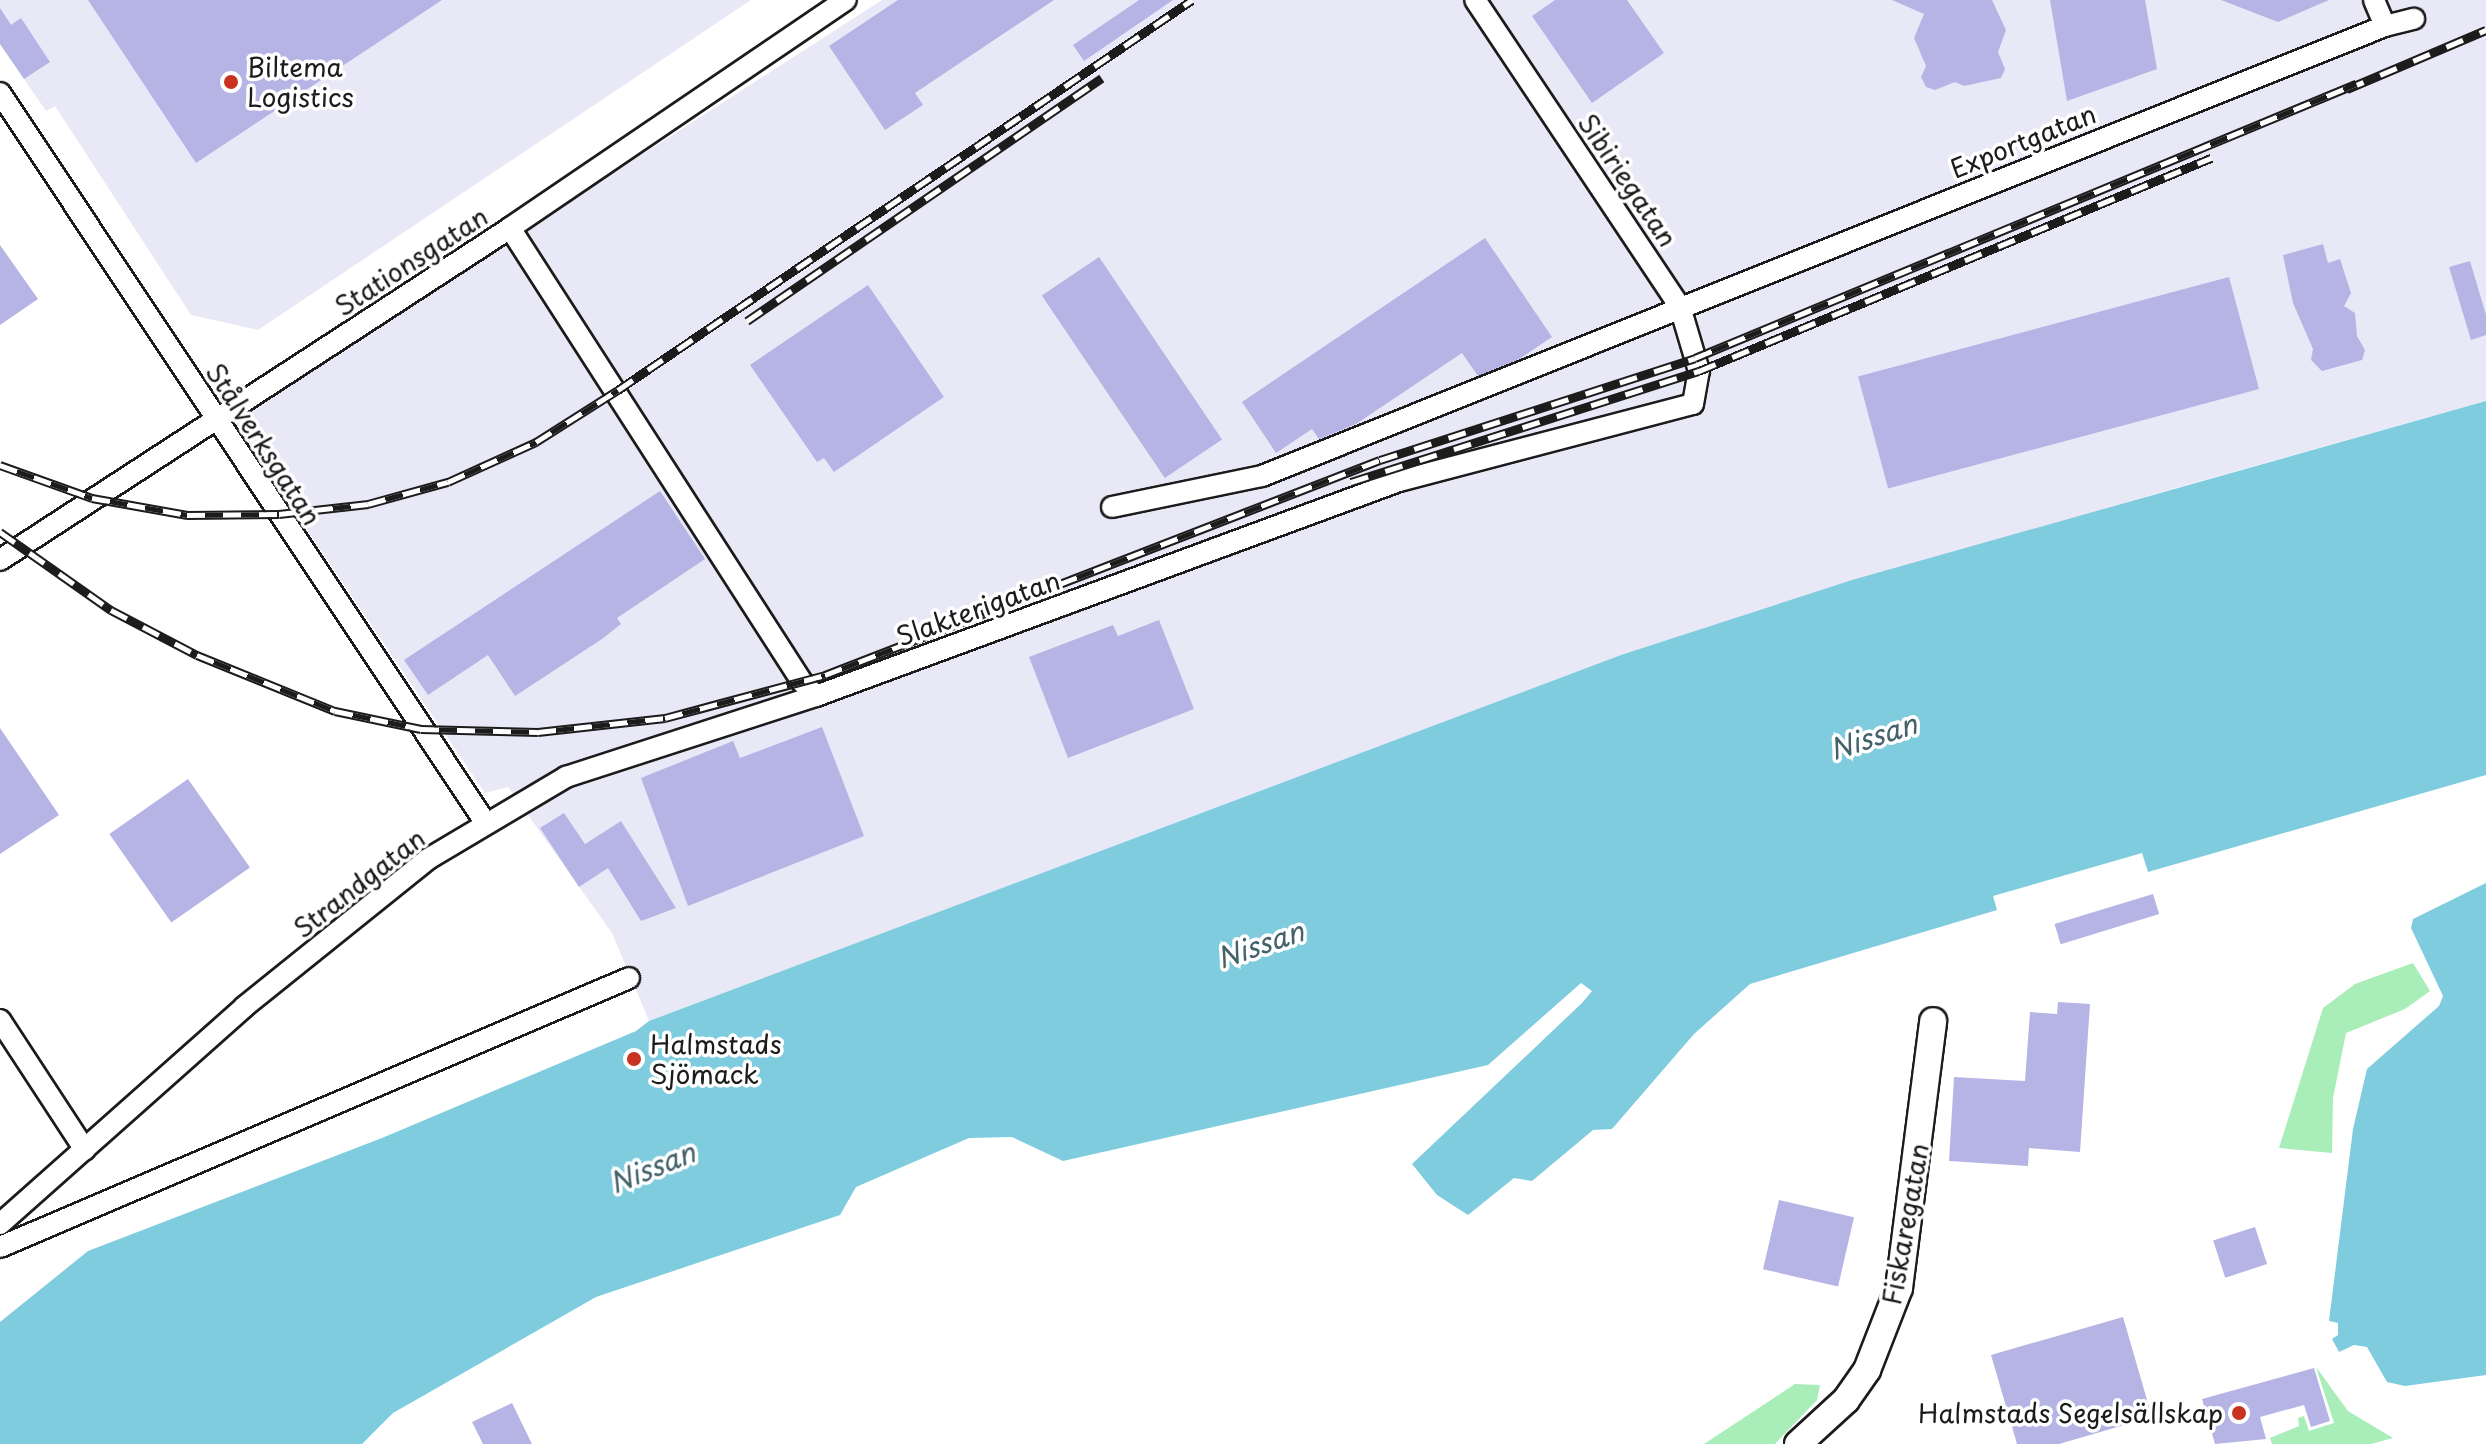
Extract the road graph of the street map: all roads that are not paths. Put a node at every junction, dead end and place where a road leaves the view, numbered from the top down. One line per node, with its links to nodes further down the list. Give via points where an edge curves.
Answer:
1 (846, 0): 7 (street, Stationsgatan)
2 (1475, 0): 8 (street, Sibiriegatan)
3 (2374, 0): 5 (street)
4 (2414, 19): 5 (street, Exportgatan)
5 (2385, 26): 8 (street, Exportgatan)
6 (0, 93): 10 (street, Stålverksgatan)
7 (510, 228): 10 (street, Stationsgatan); 13 (street, via 802,682)
8 (1680, 307): 9 (street, Sibiriegatan, via 1699,371); 11 (street, Exportgatan, via 1262,476)
9 (1693, 404): 13 (street, Slakterigatan, via 1399,481)
10 (216, 418): 12 (street, Stationsgatan); 14 (street, Stålverksgatan)
11 (1112, 507)
12 (0, 560)
13 (816, 696): 14 (street, Strandgatan, via 623,755 566,777)
14 (485, 822): 18 (street, Strandgatan, via 428,859 244,1007)
15 (629, 978): 20 (street)
16 (0, 1020): 18 (street)
17 (1933, 1021): 21 (street, Fiskaregatan, via 1899,1288 1867,1370 1846,1400)
18 (85, 1150): 19 (street, Strandgatan)
19 (0, 1224)
20 (0, 1247)
21 (1798, 1444)

